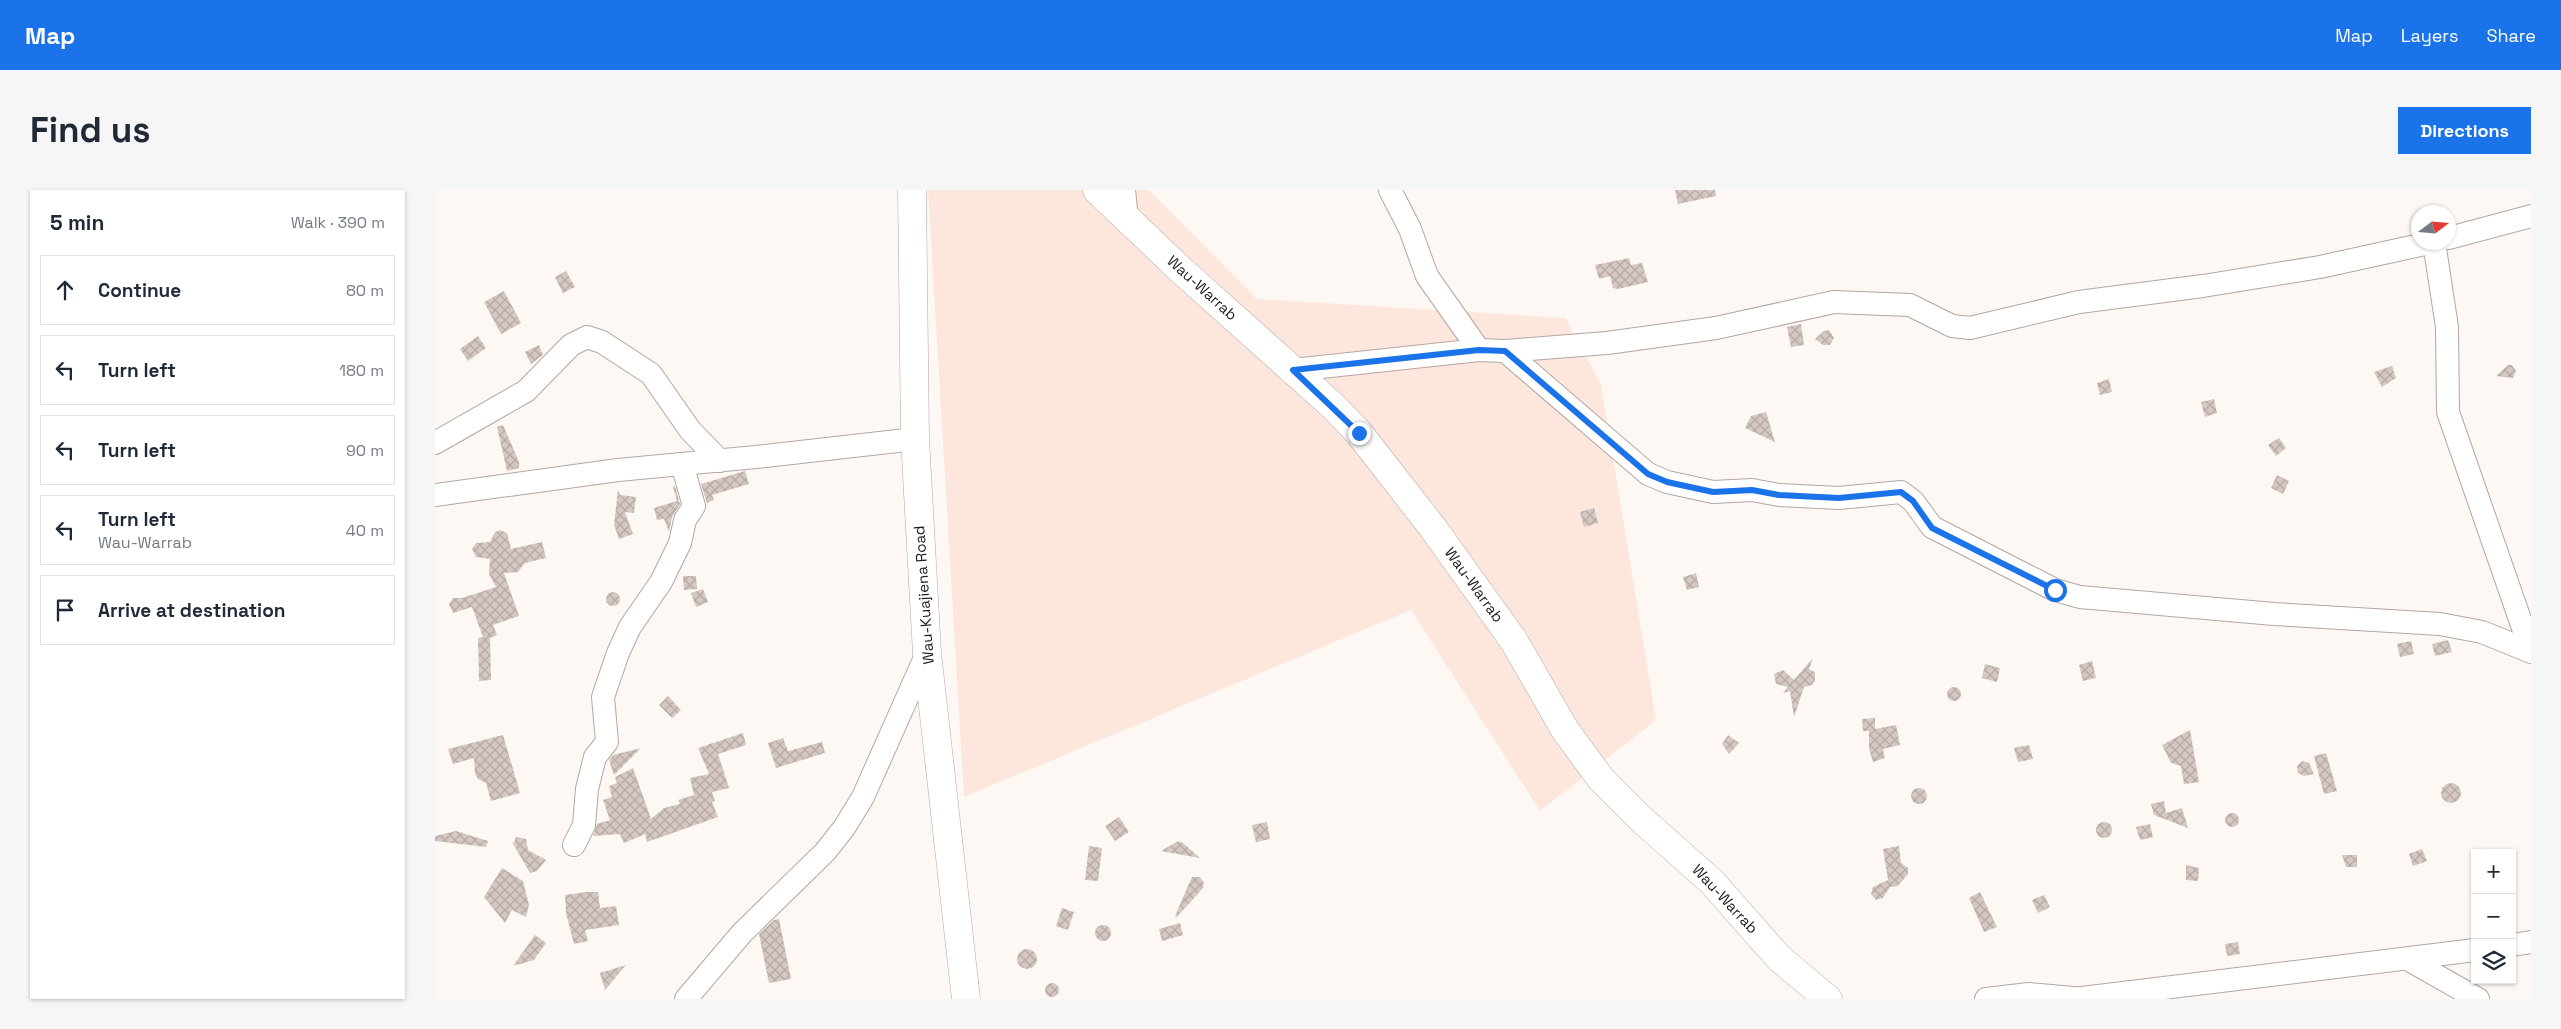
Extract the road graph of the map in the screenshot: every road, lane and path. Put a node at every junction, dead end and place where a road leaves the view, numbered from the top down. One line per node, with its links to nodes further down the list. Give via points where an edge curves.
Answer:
1 (913, 190): 13 (main road, Wau-Kuajiena Road)
2 (1097, 190): 6 (main road, Wau-Warrab)
3 (1124, 190): 6 (street)
4 (1391, 190): 10 (street, via 1427,276)
5 (2531, 216): 7 (street)
6 (1127, 220): 12 (main road, Wau-Warrab)
7 (2456, 236)
8 (2411, 247): 11 (street, via 2291,272 2079,302 1970,328 1952,326 1910,305 1834,302 1716,328 1607,343)
9 (2435, 250): 18 (street, via 2447,327 2448,412)
10 (1479, 350): 11 (street); 12 (street)
11 (1505, 351): 18 (street, via 1648,474 1667,482 1713,492 1752,490 1779,495 1839,498 1901,492 1913,501 1932,528 2055,590 2079,597 2441,624 2482,632)
12 (1293, 370): 27 (main road, Wau-Warrab, via 1347,420 1385,465 1514,641 1565,730 1601,779 1712,882 1779,958)
13 (915, 439): 15 (street); 19 (main road, Wau-Kuajiena Road)
14 (435, 443): 15 (street, via 525,391 571,345 587,337 602,342 651,374 690,430)
15 (720, 461): 16 (street)
16 (682, 464): 17 (street); 20 (street, via 694,506 685,520 680,543 661,582 630,628 618,653 603,697 607,742 595,757 587,788 584,825)
17 (435, 495)
18 (2531, 651)
19 (927, 652): 25 (street, via 863,797 844,828 825,852 742,933); 26 (main road, Wau-Kuajiena Road)
20 (574, 845)
21 (2531, 942): 22 (street)
22 (2516, 944)
23 (2471, 951): 24 (street)
24 (2409, 960): 29 (street); 30 (street)
25 (686, 999)
26 (966, 999)
27 (1828, 999)
28 (1985, 999): 29 (street, via 2029,994)
29 (2083, 999)
30 (2477, 999)

